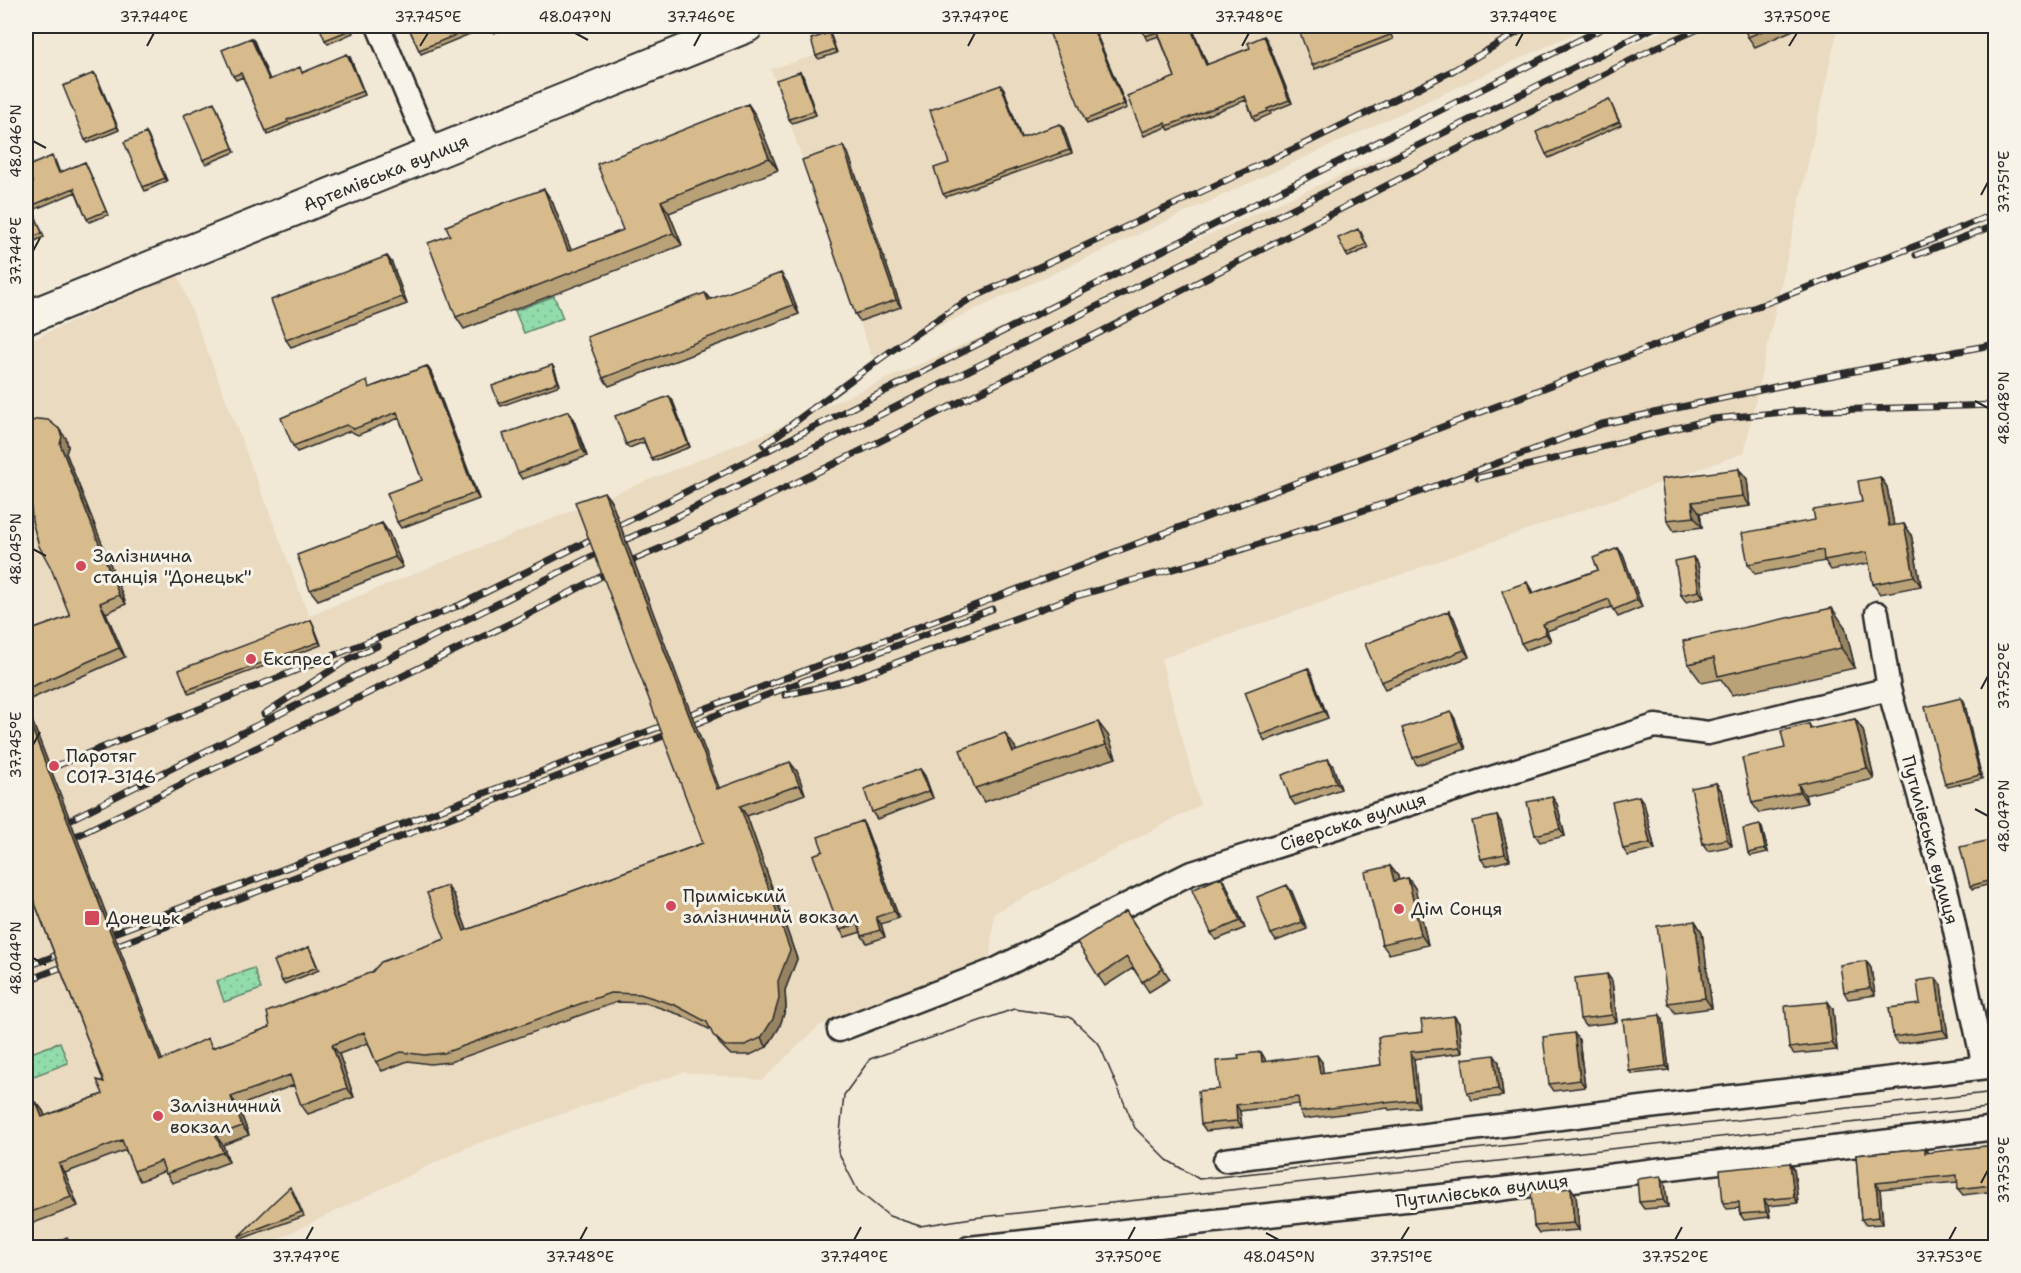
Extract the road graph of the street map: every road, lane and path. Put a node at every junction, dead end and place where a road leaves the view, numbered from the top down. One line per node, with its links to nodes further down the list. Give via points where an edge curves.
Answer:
1 (378, 26): 3 (street)
2 (747, 26): 3 (main road, Артемівська вулиця)
3 (432, 154): 4 (main road, Артемівська вулиця)
4 (26, 318)
5 (1877, 613): 6 (street, Путилівська вулиця)
6 (1889, 688): 7 (street, Сіверська вулиця, via 1708,733 1654,726 1189,874 995,970); 8 (street, Путилівська вулиця, via 1948,897)
7 (839, 1030)
8 (1990, 1066): 10 (street, Путилівська вулиця)
9 (1995, 1128): 11 (street, Путилівська вулиця, via 1460,1194)
10 (1225, 1160)
11 (969, 1248)

